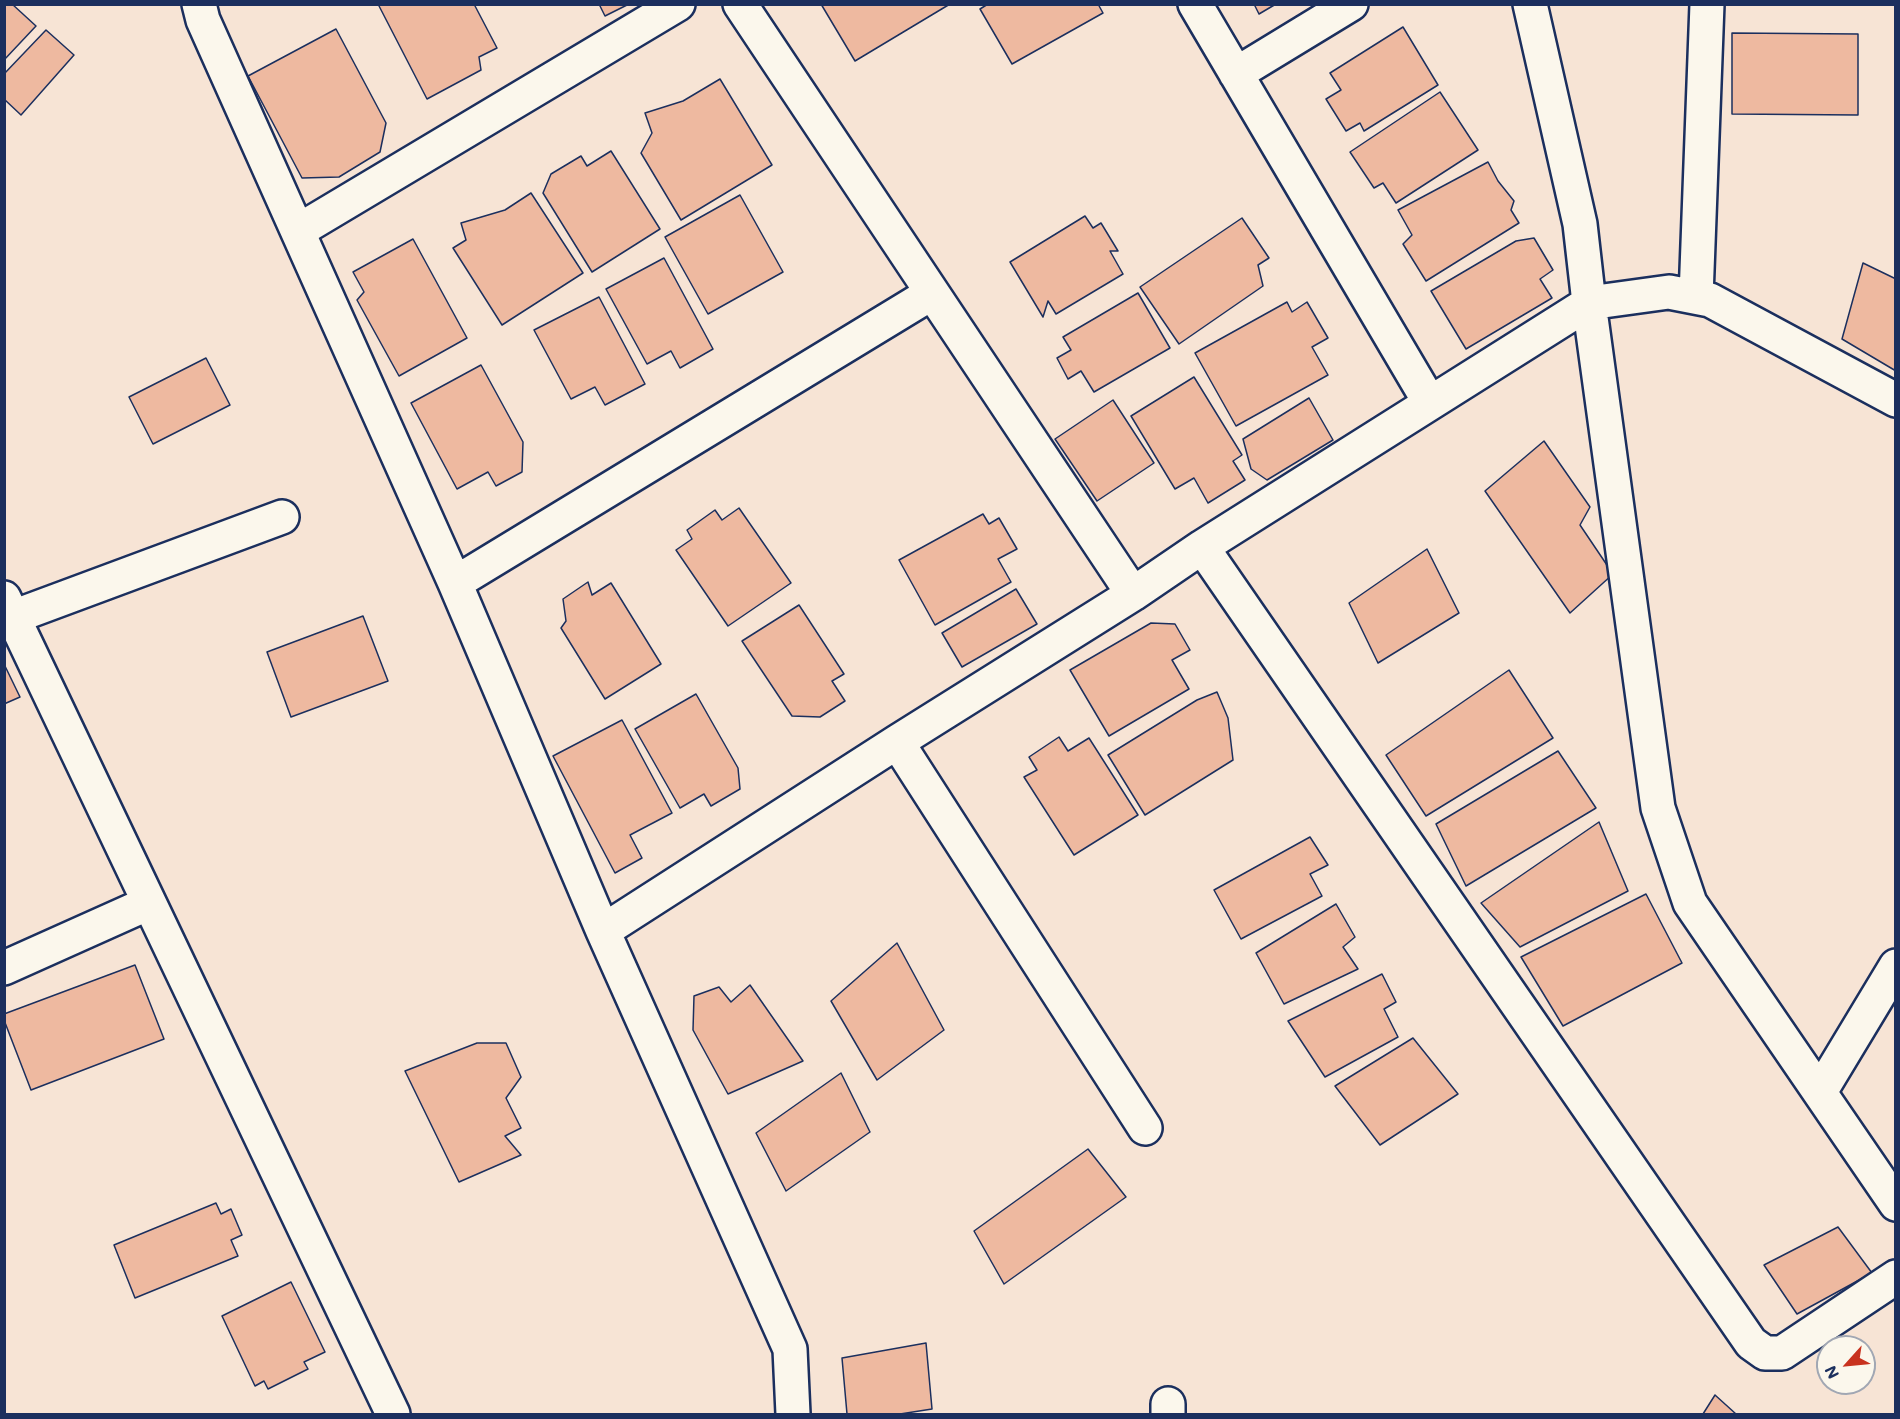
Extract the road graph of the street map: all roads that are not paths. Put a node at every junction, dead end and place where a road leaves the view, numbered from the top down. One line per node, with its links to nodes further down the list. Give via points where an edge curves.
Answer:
1 (199, 4): 9 (street)
2 (678, 4): 9 (street)
3 (741, 4): 10 (street)
4 (1195, 4): 8 (street)
5 (1351, 4): 8 (street)
6 (1530, 4): 12 (street, via 1580,224)
7 (1707, 4): 11 (street)
8 (1236, 74): 14 (street)
9 (298, 231): 17 (street)
10 (932, 293): 17 (street); 18 (street)
11 (1696, 297): 12 (street, via 1669,292); 13 (street, via 1710,300)
12 (1589, 303): 14 (street); 25 (street, via 1658,808 1690,903)
13 (1896, 400)
14 (1430, 403): 16 (street)
15 (282, 517): 19 (street)
16 (1202, 547): 18 (street); 28 (street, via 1751,1343 1765,1353 1782,1353)
17 (455, 583): 22 (street)
18 (1133, 594): 20 (street)
19 (9, 607): 21 (street)
20 (897, 742): 22 (street); 26 (street)
21 (149, 903): 24 (street); 29 (street)
22 (603, 932): 30 (street, via 790,1349)
23 (1896, 966): 25 (street)
24 (4, 968)
25 (1820, 1092): 27 (street)
26 (1145, 1128)
27 (1896, 1204)
28 (1896, 1277)
29 (393, 1414)
30 (793, 1414)

